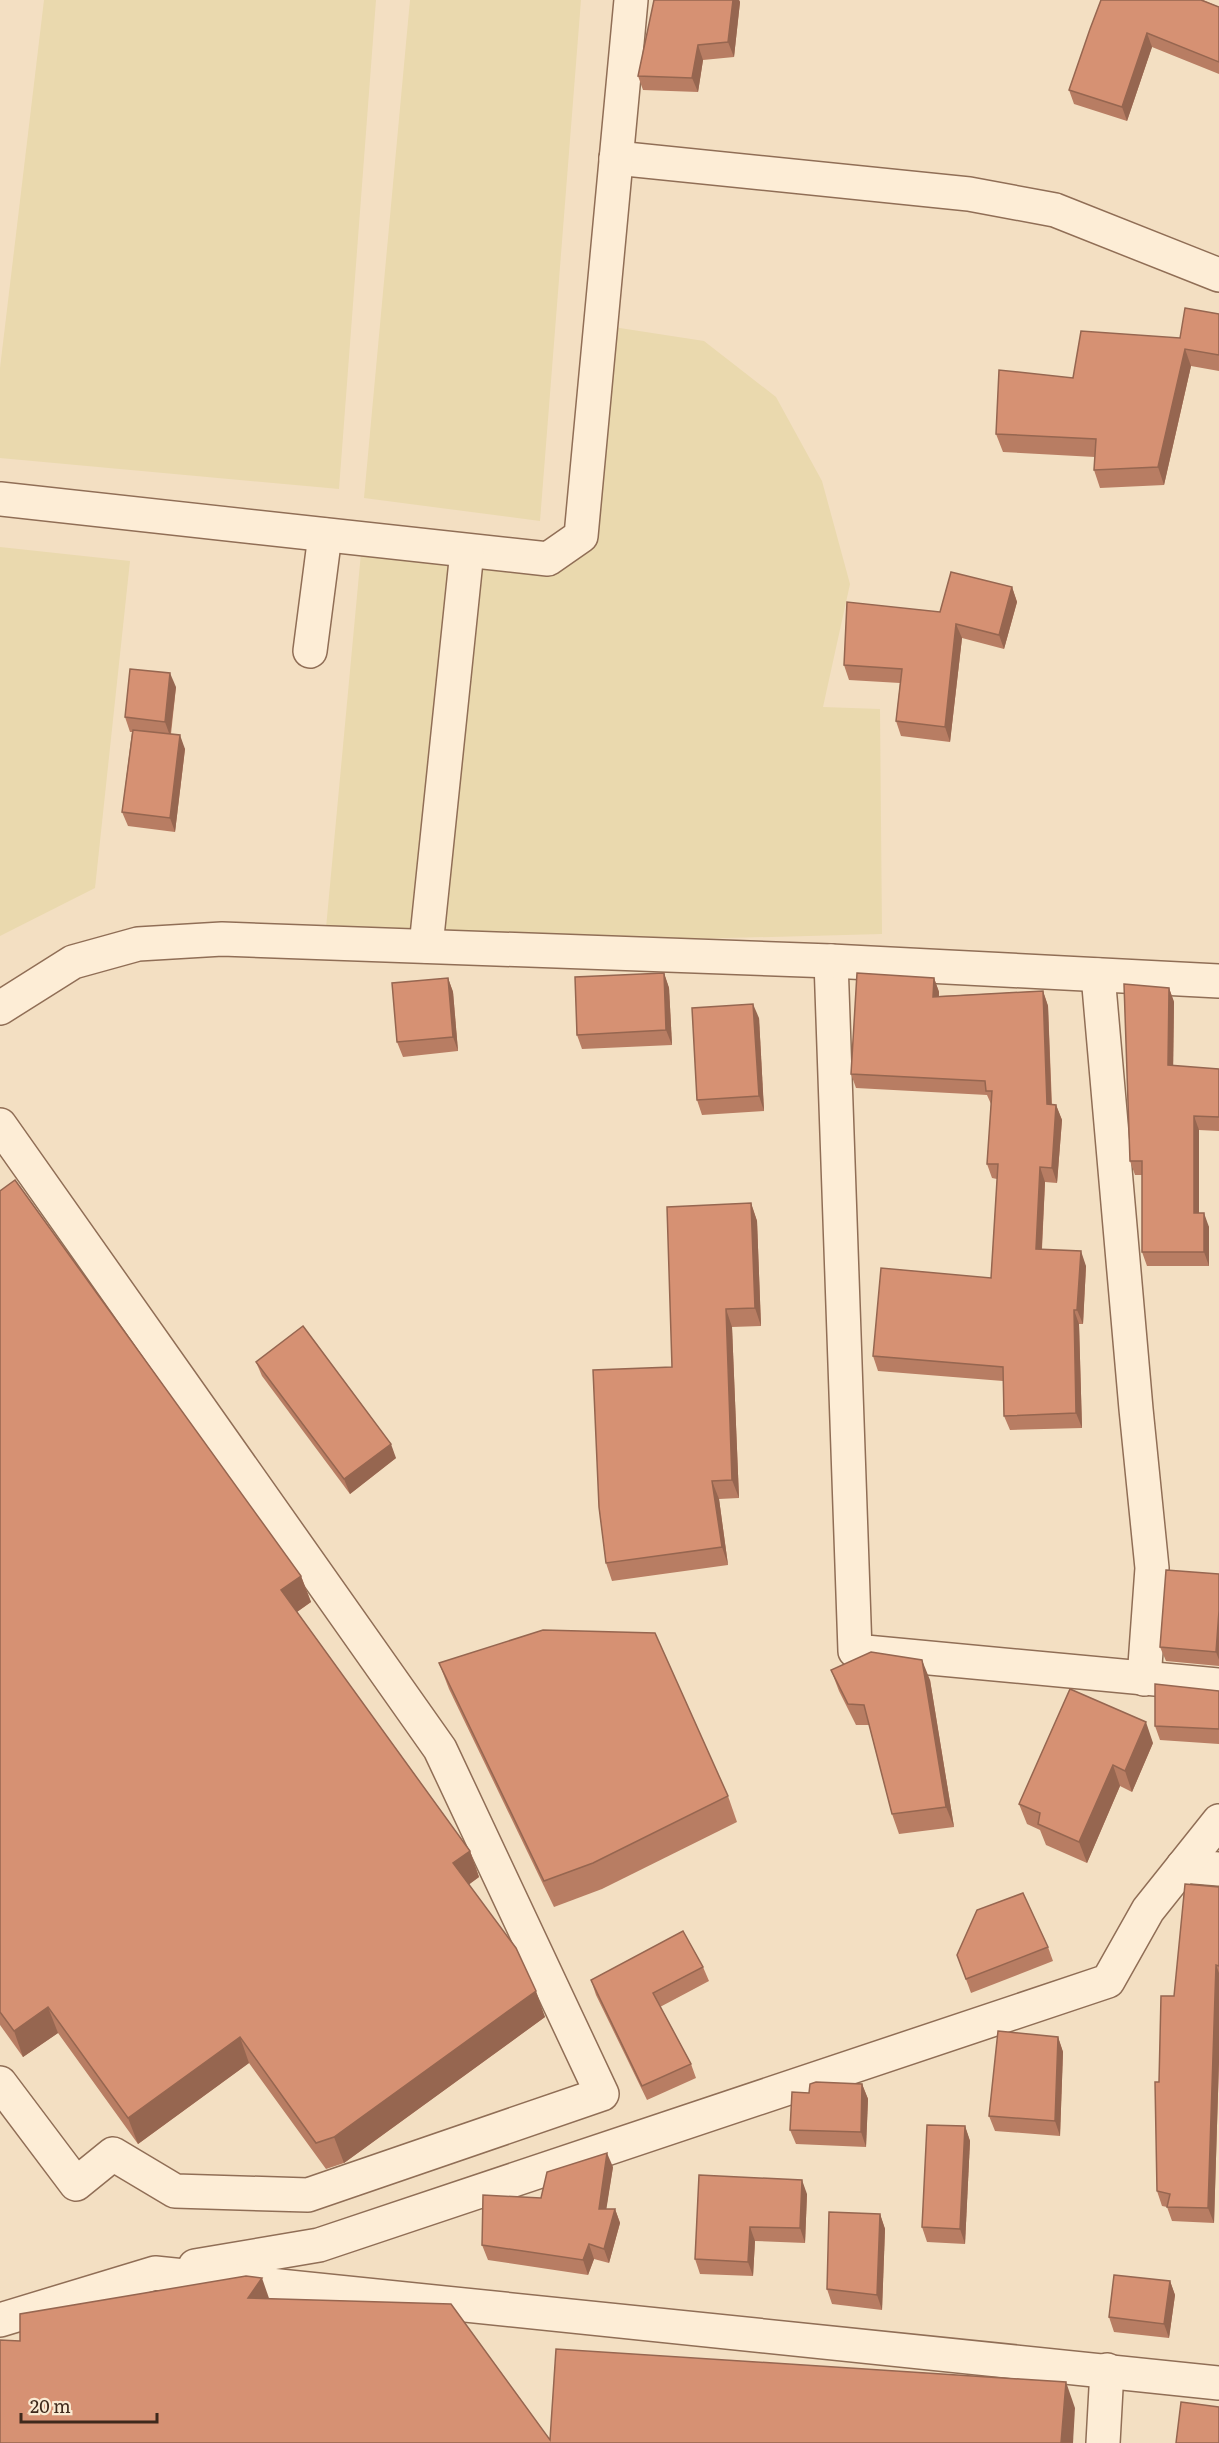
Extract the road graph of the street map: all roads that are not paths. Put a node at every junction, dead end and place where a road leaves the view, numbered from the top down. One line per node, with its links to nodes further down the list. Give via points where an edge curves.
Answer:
1 (631, 0): 2 (street)
2 (616, 158): 3 (street, via 969,194 1055,210); 6 (street, via 581,536 548,559)
3 (1219, 275)
4 (0, 499): 5 (street)
5 (325, 535): 6 (street); 7 (street)
6 (467, 550): 8 (street)
7 (310, 651)
8 (426, 946): 9 (street); 12 (street, via 222,939 138,944 73,962)
9 (831, 961): 10 (street); 14 (street, via 855,1651)
10 (1098, 975): 11 (street); 14 (street, via 1152,1568)
11 (1219, 981)
12 (0, 1008)
13 (0, 1125): 19 (street, via 20,1178 440,1749 602,2094 308,2195 175,2191 113,2154 75,2184)
14 (1144, 1679): 15 (street)
15 (1219, 1685)
16 (1219, 1821): 17 (street)
17 (1183, 1866): 18 (street); 20 (street, via 1148,1910 1108,1981 319,2245)
18 (1219, 1869)
19 (0, 2083)
20 (154, 2273): 21 (street); 22 (street)
21 (0, 2320)
22 (1107, 2370): 23 (street); 24 (street)
23 (1219, 2383)
24 (1104, 2435)

